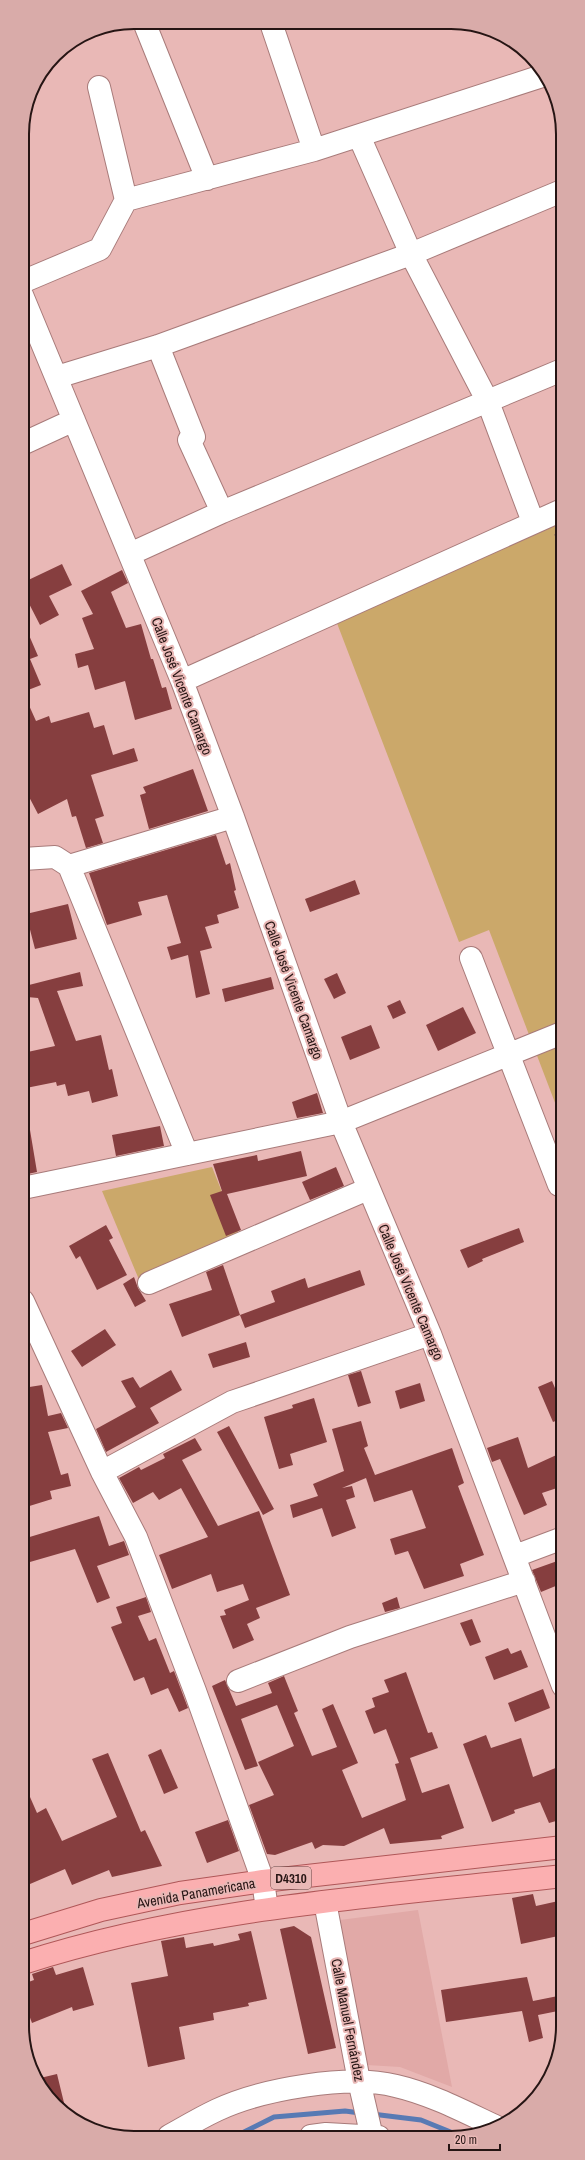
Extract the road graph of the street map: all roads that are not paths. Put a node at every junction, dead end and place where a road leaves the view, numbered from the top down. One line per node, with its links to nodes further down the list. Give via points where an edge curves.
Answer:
1 (147, 29): 7 (street)
2 (273, 29): 6 (street)
3 (539, 77): 5 (street)
4 (99, 87): 9 (street)
5 (359, 136): 6 (street); 10 (street)
6 (314, 150): 7 (street)
7 (207, 179): 9 (street)
8 (556, 194): 10 (street)
9 (126, 200): 11 (street, via 100,249)
10 (411, 254): 13 (street); 16 (street)
11 (29, 279)
12 (29, 312): 15 (street, Calle José Vicente Camargo)
13 (158, 346): 15 (street); 19 (street, via 194,438 189,440)
14 (556, 373): 16 (street)
15 (56, 377): 17 (street, Calle José Vicente Camargo)
16 (488, 402): 19 (street); 21 (street)
17 (74, 420): 18 (street); 22 (street, Calle José Vicente Camargo)
18 (29, 441)
19 (222, 512): 22 (street)
20 (556, 512): 21 (street)
21 (533, 522): 23 (street)
22 (130, 554): 23 (street, Calle José Vicente Camargo)
23 (182, 681): 24 (street, Calle José Vicente Camargo)
24 (233, 817): 26 (street); 30 (street, Calle José Vicente Camargo)
25 (29, 858): 26 (street, via 56,858)
26 (70, 866): 31 (street)
27 (471, 958): 29 (street)
28 (556, 1035): 29 (street)
29 (509, 1054): 30 (street); 32 (street)
30 (341, 1122): 31 (street); 34 (street, Calle José Vicente Camargo)
31 (187, 1154): 33 (street)
32 (556, 1177)
33 (29, 1187)
34 (368, 1190): 35 (street); 37 (street, Calle José Vicente Camargo)
35 (149, 1283)
36 (29, 1314): 38 (street)
37 (430, 1334): 38 (street, via 232,1402); 40 (street, Calle José Vicente Camargo)
38 (102, 1472): 46 (street, via 136,1537 195,1691)
39 (556, 1541): 40 (street)
40 (514, 1556): 41 (street, Calle José Vicente Camargo)
41 (524, 1581): 42 (street, Calle José Vicente Camargo); 43 (street, via 350,1637)
42 (556, 1667)
43 (238, 1681)
44 (556, 1848): 46 (main road, Avenida Panamericana / D4310)
45 (556, 1877): 47 (main road, Avenida Panamericana / D4310)
46 (263, 1881): 48 (street); 49 (main road, Avenida Panamericana / D4310, via 180,1893 101,1910)
47 (325, 1902): 48 (main road, Avenida Panamericana / D4310); 51 (street, Calle Manuel Fernández)
48 (267, 1909): 50 (main road, Avenida Panamericana / D4310)
49 (29, 1932)
50 (29, 1955)
51 (359, 2081): 52 (street, via 396,2086 454,2106); 53 (street, Calle Manuel Fernández); 54 (street, via 263,2094 218,2110)
52 (489, 2123)
53 (371, 2127): 55 (street)
54 (178, 2131)
55 (345, 2131)

